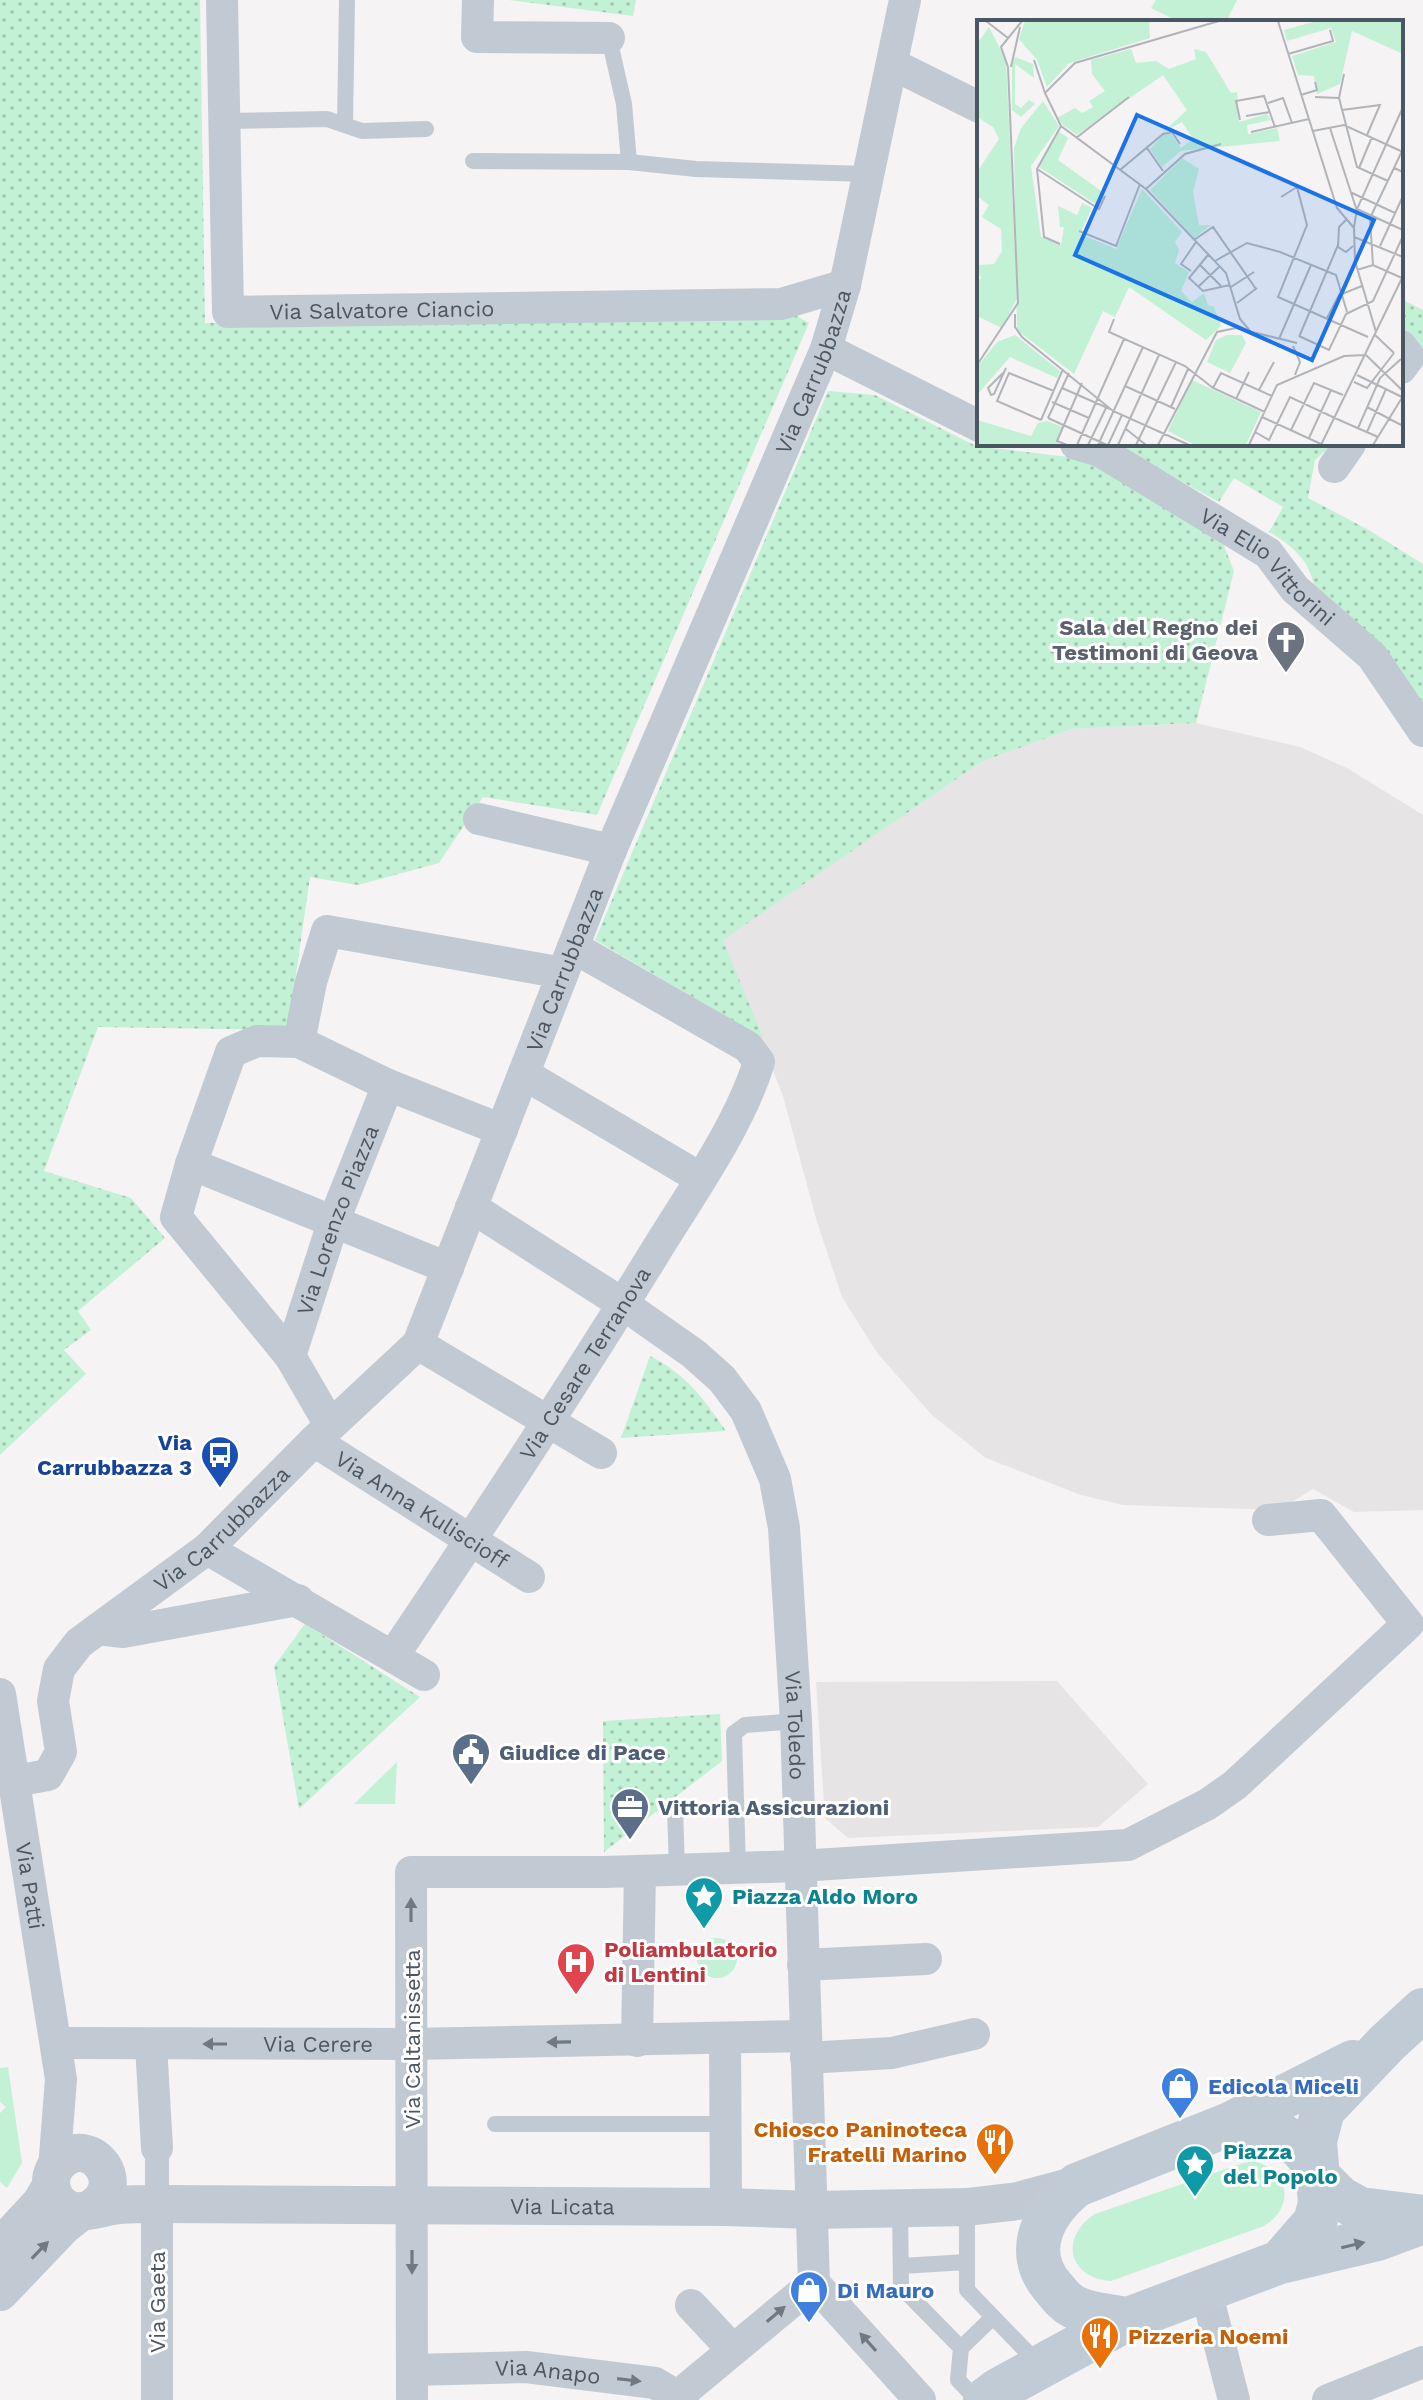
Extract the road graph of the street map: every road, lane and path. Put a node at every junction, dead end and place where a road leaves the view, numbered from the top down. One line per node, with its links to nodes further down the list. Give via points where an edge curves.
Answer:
1 (222, 0): 8 (street, Via Salvatore Ciancio)
2 (347, 0): 9 (lane)
3 (478, 0): 5 (street, via 477,37)
4 (905, 0): 6 (street, Via Carrubbazza)
5 (609, 38): 12 (lane, via 624,104)
6 (892, 64): 7 (street); 13 (street, Via Carrubbazza)
7 (977, 106)
8 (224, 121): 9 (lane, via 327,119); 14 (street, Via Salvatore Ciancio, via 228,312 781,304)
9 (345, 125): 10 (lane, via 362,131)
10 (426, 129)
11 (473, 161): 12 (lane)
12 (629, 162): 13 (lane)
13 (869, 174): 14 (street, Via Carrubbazza)
14 (845, 285): 15 (street, Via Carrubbazza)
15 (826, 349): 16 (street); 20 (street, Via Carrubbazza)
16 (977, 425)
17 (1083, 446): 18 (street, Via Elio Vittorini, via 1100,451 1268,553 1295,589 1372,656)
18 (1423, 731)
19 (479, 819): 20 (street)
20 (611, 850): 21 (street, Via Carrubbazza)
21 (568, 960): 22 (street, via 327,931); 23 (street, Via Carrubbazza); 27 (street, Via Cesare Terranova, via 748,1047 759,1062 750,1092)
22 (299, 1042): 24 (street); 26 (street, via 257,1041 231,1052)
23 (524, 1074): 25 (street, Via Carrubbazza); 27 (street)
24 (388, 1085): 25 (street); 29 (street, Via Lorenzo Piazza)
25 (502, 1130): 28 (street, Via Carrubbazza)
26 (191, 1164): 29 (street); 33 (street, via 176,1217)
27 (700, 1178): 31 (street, Via Cesare Terranova)
28 (471, 1207): 30 (street, Via Carrubbazza); 31 (street, Via Toledo)
29 (333, 1223): 30 (street); 33 (street, Via Lorenzo Piazza)
30 (448, 1268): 32 (street, Via Carrubbazza)
31 (623, 1304): 34 (street, Via Cesare Terranova); 46 (street, Via Toledo, via 722,1379 762,1443 784,1528)
32 (418, 1344): 34 (street); 35 (street, Via Carrubbazza)
33 (290, 1356): 35 (street)
34 (547, 1421): 36 (street); 38 (street, Via Cesare Terranova)
35 (322, 1433): 38 (street, Via Anna Kuliscioff); 39 (street, Via Carrubbazza)
36 (601, 1453)
37 (1268, 1520): 49 (street, via 1321,1515 1408,1624 1235,1785 1128,1845)
38 (472, 1540): 40 (street, Via Anna Kuliscioff); 43 (street, Via Cesare Terranova)
39 (207, 1549): 41 (street); 42 (street, Via Carrubbazza)
40 (529, 1577)
41 (298, 1600): 42 (street, via 123,1632); 43 (street)
42 (98, 1629): 47 (street, Via Carrubbazza, via 59,1669 53,1701 61,1752 48,1775)
43 (393, 1656): 44 (street)
44 (424, 1675)
45 (0, 1694): 47 (street, Via Patti)
46 (796, 1721): 49 (street, Via Toledo); 50 (lane, via 745,1725 734,1733)
47 (15, 1781): 59 (street, Via Patti)
48 (675, 1807): 51 (lane)
49 (799, 1866): 50 (street); 54 (street, Via Toledo)
50 (738, 1868): 51 (street)
51 (677, 1870): 52 (street)
52 (640, 1871): 58 (street); 61 (street, Via Caltanissetta, one-way to 52, via 411,1872)
53 (926, 1959): 54 (street)
54 (803, 1965): 63 (street, Via Toledo)
55 (1423, 2010): 60 (main road)
56 (974, 2034): 63 (street, Via Cerere, via 892,2053)
57 (725, 2039): 58 (street, Via Cerere); 63 (street, Via Cerere); 66 (street)
58 (637, 2041): 61 (street, Via Cerere, one-way to 61)
59 (56, 2043): 62 (street, Via Cerere); 64 (street, Via Patti)
60 (1387, 2043): 67 (main road); 69 (main road, via 1323,2110 1315,2141)
61 (412, 2044): 62 (street, Via Cerere, one-way to 62); 74 (street, Via Caltanissetta)
62 (151, 2045): 68 (street)
63 (806, 2047): 78 (street, Via Toledo)
64 (61, 2079): 70 (street); 72 (street)
65 (495, 2124): 66 (lane)
66 (726, 2124): 75 (street)
67 (1230, 2124): 69 (main road, via 1280,2134 1300,2147); 71 (main road)
68 (157, 2148): 73 (street)
69 (1317, 2171): 79 (main road, via 1340,2198 1360,2209); 82 (main road, via 1320,2204 1315,2222)
70 (53, 2178): 72 (street, via 59,2202 74,2211); 72 (street, Via Licata, via 68,2156 86,2154); 80 (street, via 41,2203)
71 (1077, 2185): 76 (street, Via Licata, via 1018,2201); 83 (main road, via 1059,2199 1040,2232)
72 (94, 2189): 73 (street, Via Licata, via 119,2205); 87 (street, one-way to 72)
73 (157, 2204): 74 (street, Via Licata); 98 (street, Via Gaeta)
74 (412, 2205): 75 (street, Via Licata); 95 (street, Via Caltanissetta, one-way to 95)
75 (726, 2207): 78 (street, Via Licata)
76 (967, 2207): 77 (street, Via Licata); 81 (lane); 83 (street, via 1002,2220 1026,2238)
77 (900, 2209): 78 (street, Via Licata); 84 (lane)
78 (812, 2210): 85 (street, Via Toledo)
79 (1423, 2219): 82 (main road, one-way to 79, via 1377,2239)
80 (0, 2247)
81 (967, 2262): 84 (lane); 89 (lane, via 967,2290)
82 (1280, 2262): 86 (main road)
83 (1041, 2264): 90 (main road, via 1064,2301); 93 (main road, via 1050,2311 1043,2334)
84 (901, 2266): 91 (lane, via 901,2287)
85 (814, 2283): 92 (street, one-way to 85); 99 (street, one-way to 85)
86 (1206, 2291): 90 (main road); 100 (street)
87 (0, 2292)
88 (691, 2305): 92 (street)
89 (993, 2317): 91 (lane); 93 (lane)
90 (1128, 2319): 96 (main road)
91 (961, 2348): 96 (lane, via 958,2380)
92 (733, 2350): 97 (street)
93 (1028, 2353): 96 (main road)
94 (1423, 2362): 101 (street)
95 (412, 2385): 97 (street, Via Anapo, one-way to 97, via 526,2367 655,2383)
96 (987, 2397)
97 (678, 2398)
98 (157, 2400)
99 (920, 2400)
100 (1234, 2400)
101 (1328, 2400)

